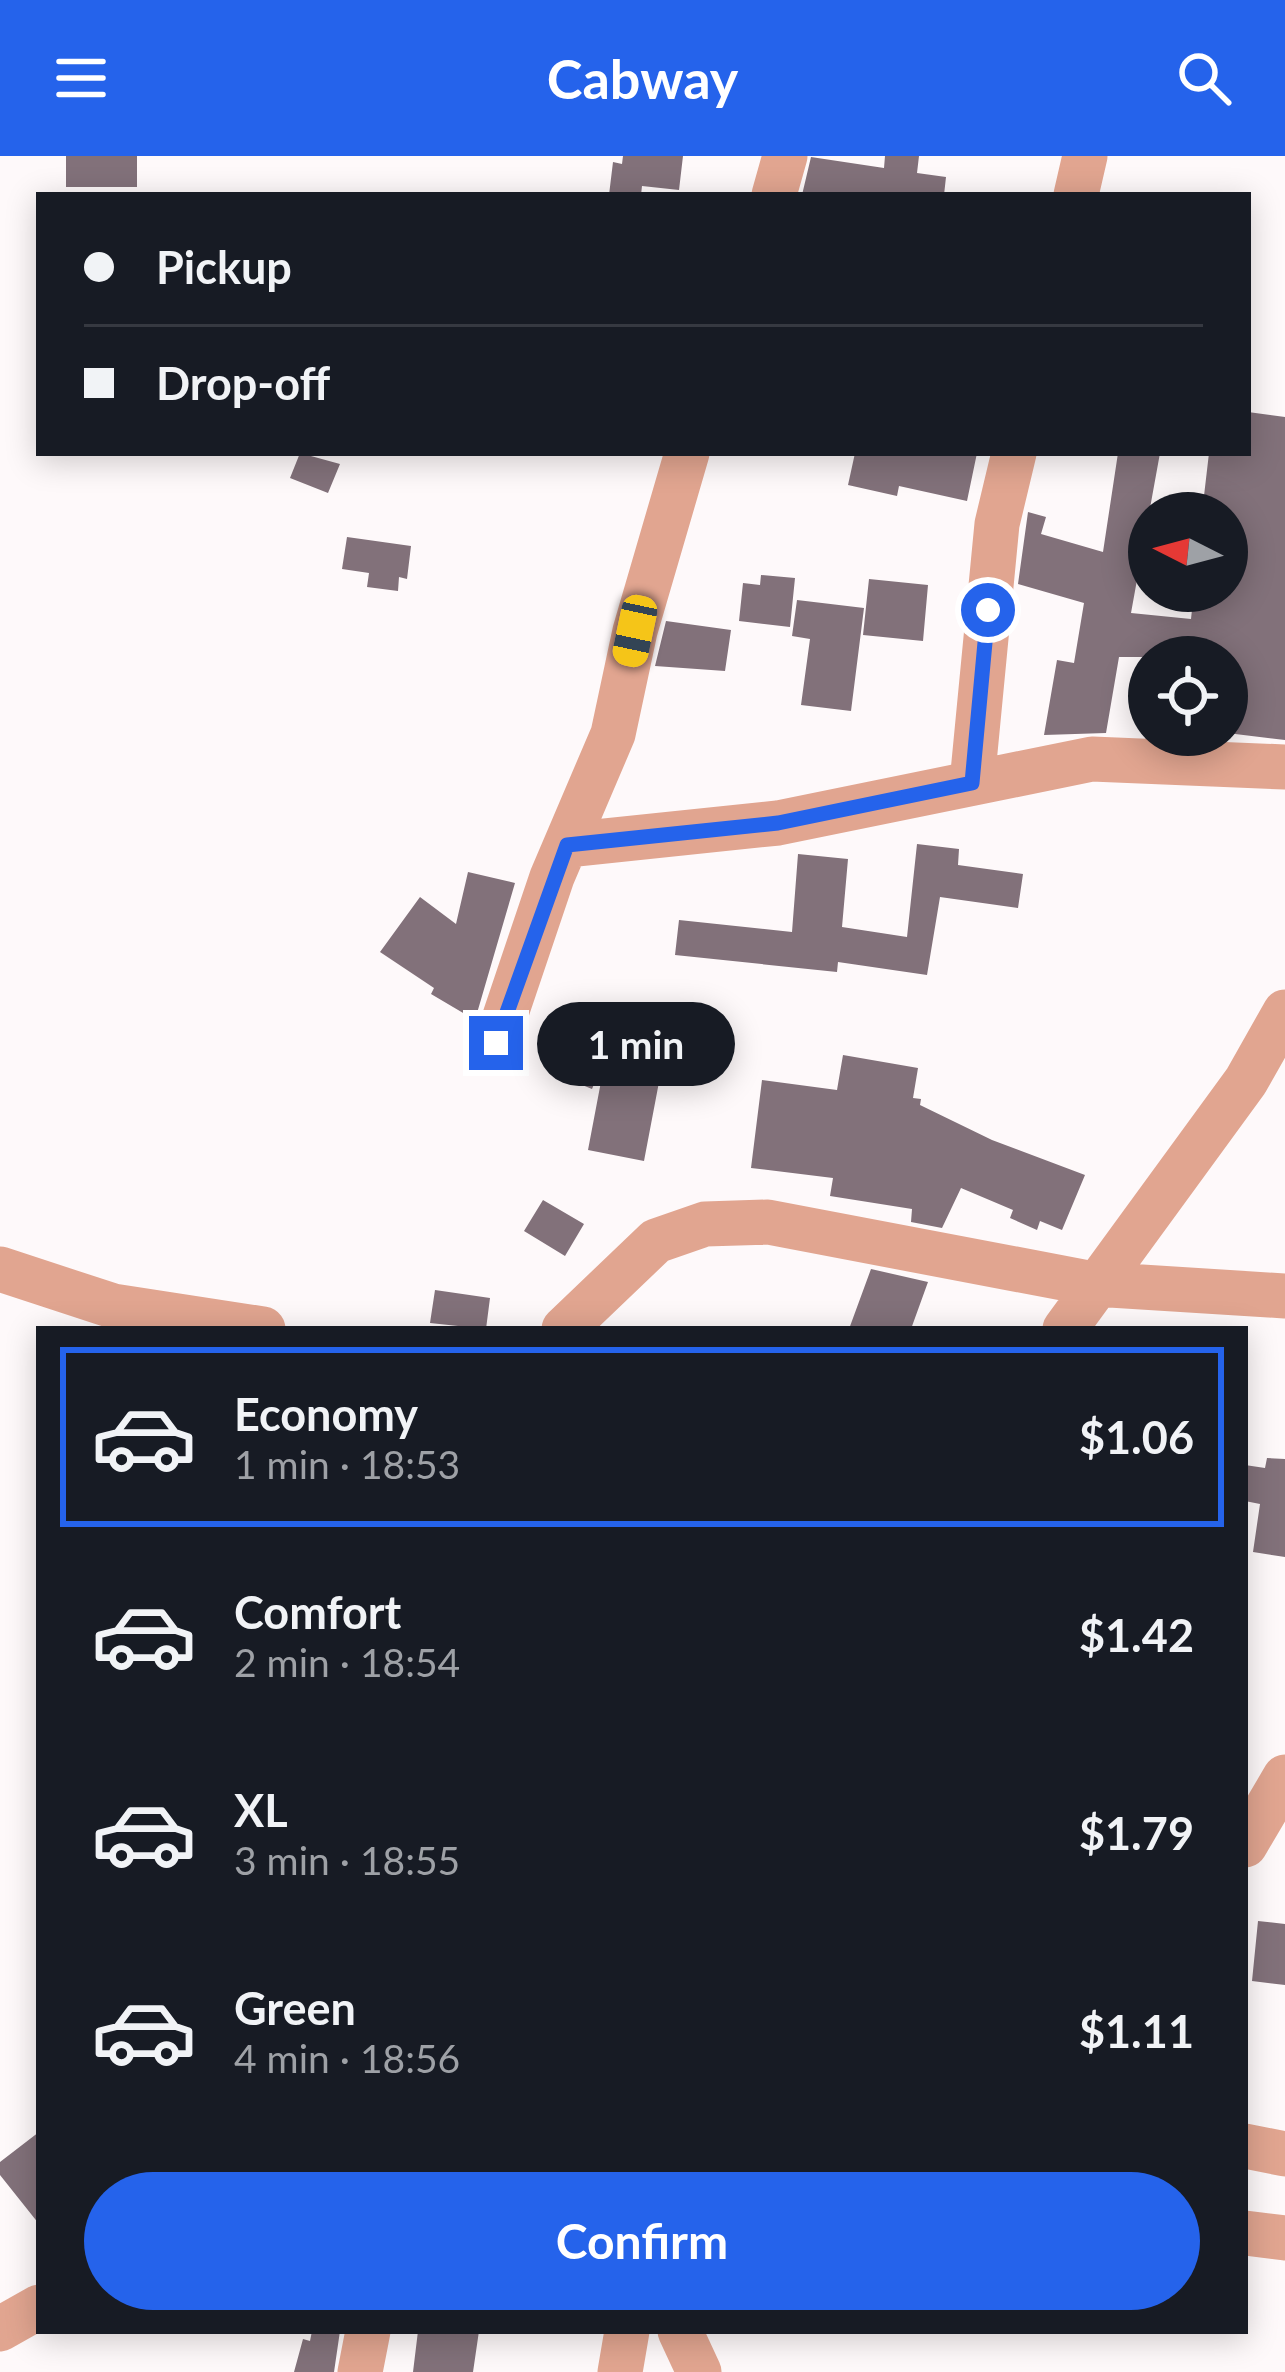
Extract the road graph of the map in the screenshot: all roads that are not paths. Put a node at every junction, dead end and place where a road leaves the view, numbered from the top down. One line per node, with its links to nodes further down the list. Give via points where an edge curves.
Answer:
1 (785, 156): 3 (street)
2 (1084, 156): 4 (street)
3 (775, 192)
4 (1077, 192)
5 (686, 456): 9 (street, via 613,734)
6 (1013, 456): 8 (street, via 997,524)
7 (1285, 767): 8 (street, via 1092,759)
8 (972, 783): 9 (street, via 778,823)
9 (567, 845): 11 (street)
10 (1285, 1012): 13 (street, via 1246,1081)
11 (496, 1043)
12 (0, 1268): 15 (street, via 112,1306)
13 (1094, 1284): 14 (street); 16 (street, via 768,1222 705,1224 656,1241); 17 (street)
14 (1285, 1296)
15 (243, 1326)
16 (567, 1326)
17 (1067, 1326)
18 (1285, 1777): 19 (street)
19 (1248, 1840)
20 (1248, 2147): 21 (street)
21 (1285, 2154)
22 (1248, 2233): 23 (street)
23 (1285, 2238)
24 (36, 2309): 25 (street)
25 (0, 2330)
26 (367, 2334): 29 (street)
27 (626, 2334): 30 (street)
28 (681, 2334): 31 (street)
29 (360, 2372)
30 (620, 2372)
31 (699, 2372)

